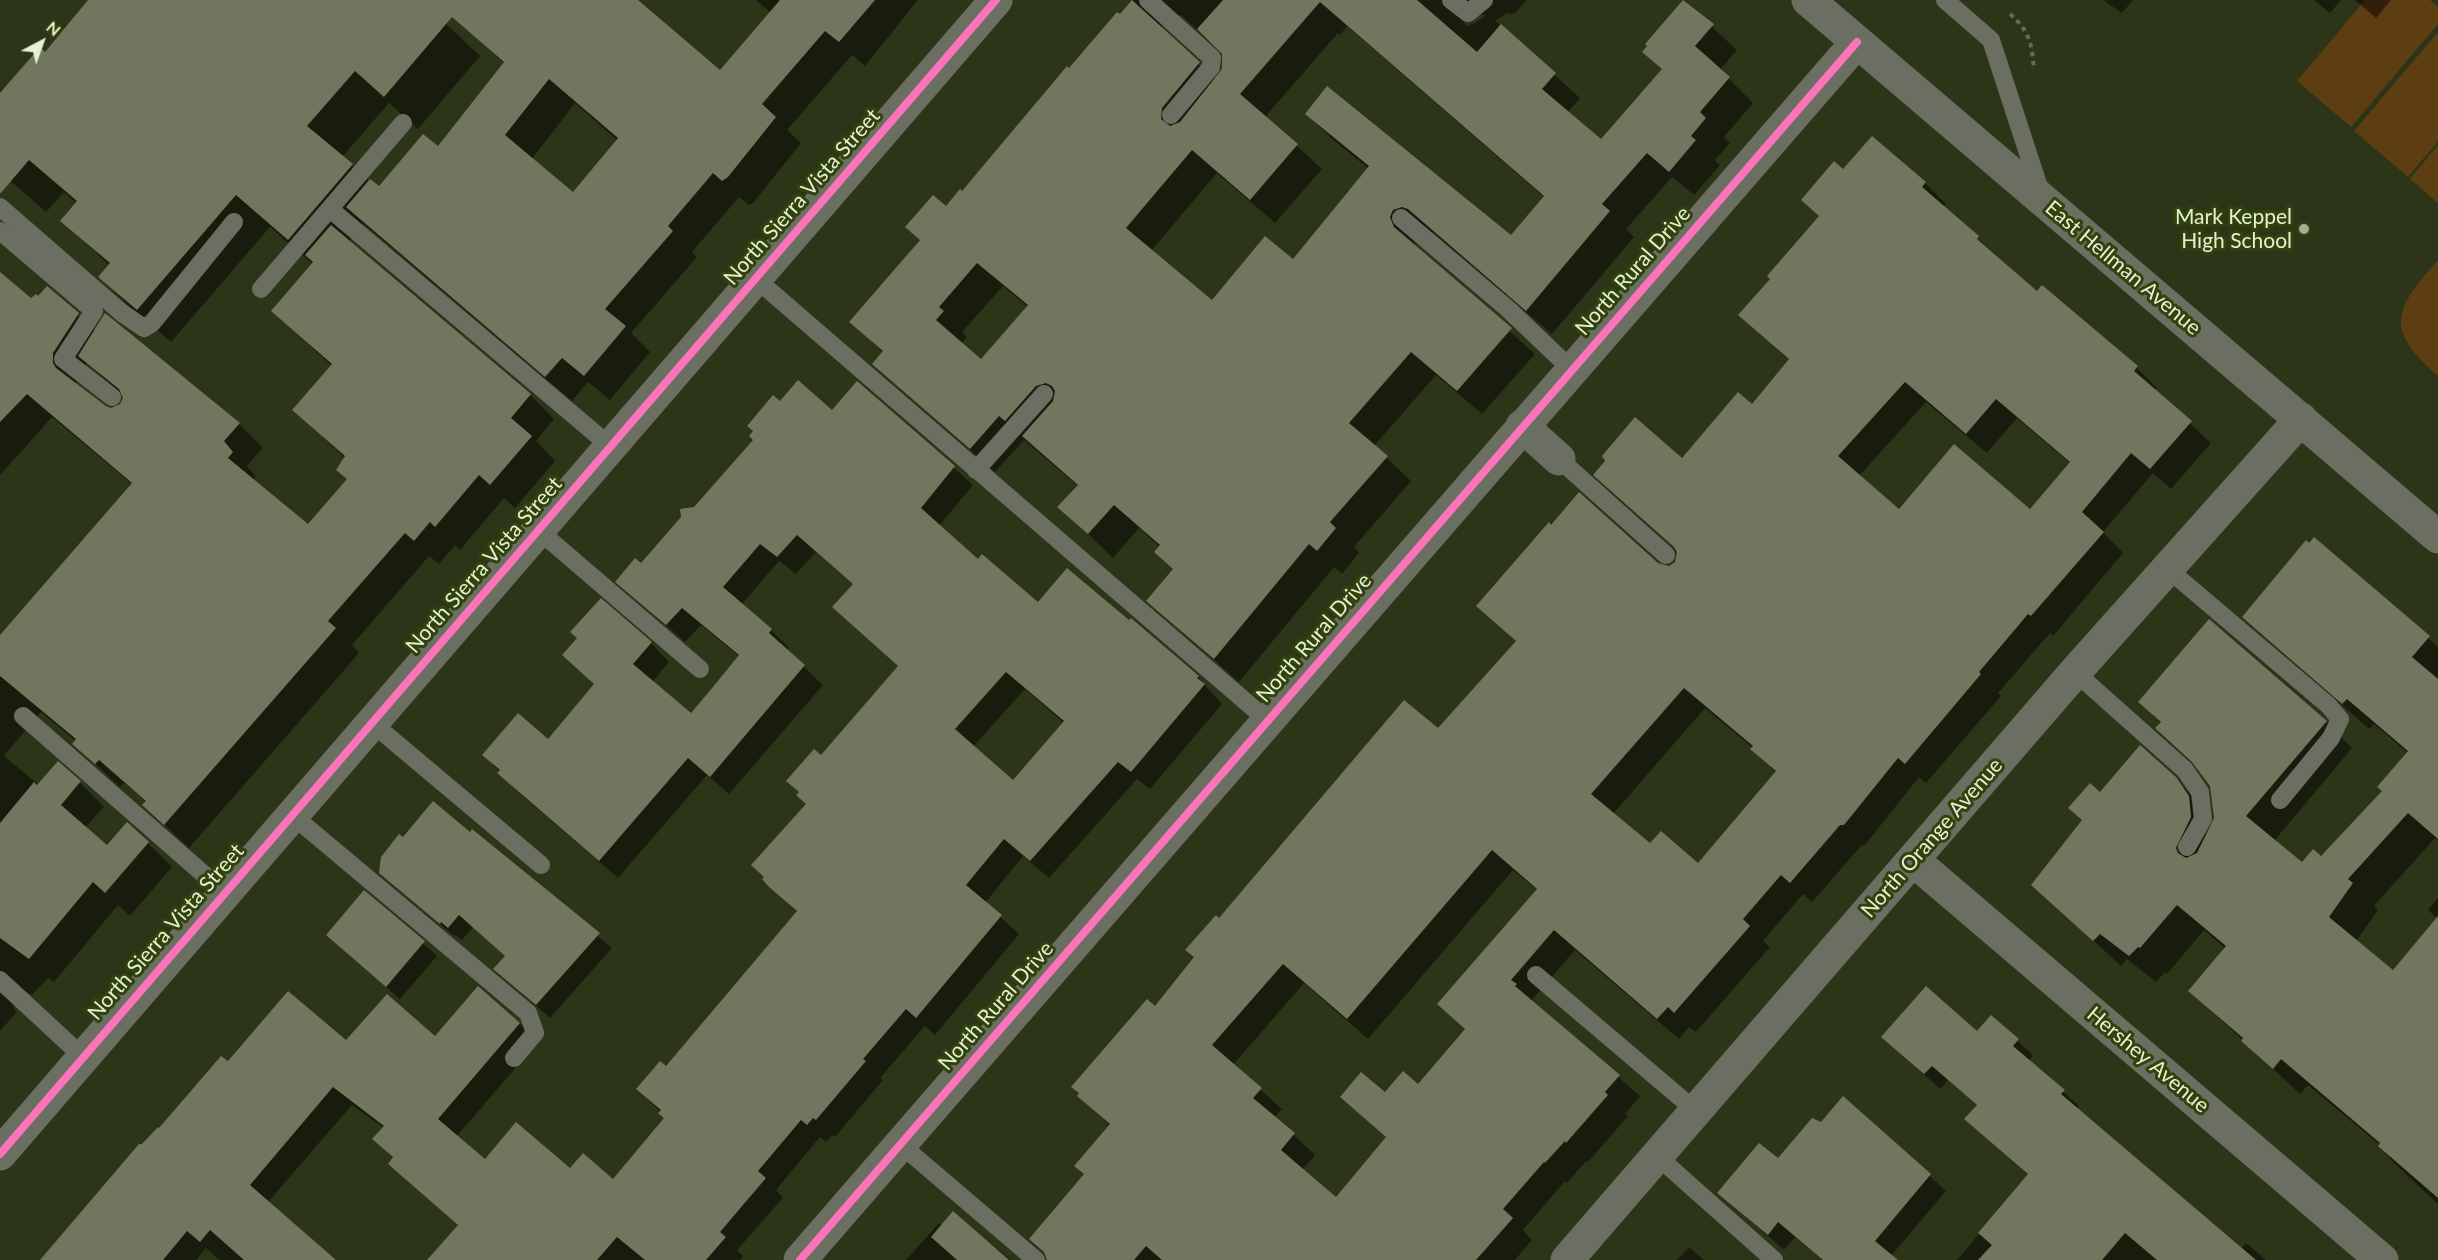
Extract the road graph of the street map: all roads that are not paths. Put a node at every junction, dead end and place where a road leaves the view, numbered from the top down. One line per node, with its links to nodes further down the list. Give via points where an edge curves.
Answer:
1 (996, 0): 16 (street, North Sierra Vista Street)
2 (1148, 0): 8 (lane, via 1212,58 1211,67)
3 (1451, 0): 4 (lane, via 1468,13)
4 (1484, 0)
5 (1808, 0): 7 (street, East Hellman Avenue)
6 (1945, 0): 10 (lane, via 1991,40)
7 (1857, 42): 10 (street, East Hellman Avenue); 18 (street, North Rural Drive)
8 (1171, 115)
9 (403, 123): 12 (lane)
10 (2043, 201): 21 (street, East Hellman Avenue)
11 (0, 207): 14 (lane, via 144,328)
12 (330, 209): 17 (lane); 23 (lane)
13 (1401, 218): 18 (lane, via 1508,309)
14 (234, 222)
15 (0, 231): 20 (lane, via 94,310 63,358)
16 (756, 279): 23 (street, North Sierra Vista Street); 25 (lane)
17 (261, 289)
18 (1571, 369): 22 (street, North Rural Drive)
19 (1044, 394): 25 (lane)
20 (112, 397)
21 (2301, 419): 27 (street, East Hellman Avenue); 29 (street, North Orange Avenue)
22 (1522, 426): 24 (street); 33 (street, North Rural Drive)
23 (610, 446): 26 (street, North Sierra Vista Street)
24 (1559, 459): 28 (lane)
25 (976, 470): 33 (lane)
26 (538, 530): 30 (lane); 34 (street, North Sierra Vista Street)
27 (2438, 537)
28 (1666, 555)
29 (2169, 570): 31 (street, North Orange Avenue); 35 (lane, via 2340,719 2331,738)
30 (700, 669)
31 (2075, 672): 37 (lane, via 2185,770 2200,792 2203,819); 38 (street, North Orange Avenue)
32 (23, 716): 40 (lane)
33 (1267, 720): 46 (street, North Rural Drive)
34 (372, 723): 36 (street, North Sierra Vista Street); 39 (lane)
35 (2280, 800)
36 (292, 815): 40 (street, North Sierra Vista Street); 44 (lane, via 528,1013 535,1033)
37 (2187, 847)
38 (1913, 860): 45 (street, North Orange Avenue); 53 (street, Hershey Avenue)
39 (541, 865)
40 (224, 892): 43 (street, North Sierra Vista Street)
41 (1536, 975): 45 (lane)
42 (0, 981): 43 (lane)
43 (83, 1058): 47 (street, North Sierra Vista Street)
44 (514, 1058)
45 (1696, 1112): 48 (street, North Orange Avenue)
46 (900, 1144): 49 (street, North Rural Drive); 50 (lane)
47 (0, 1154)
48 (1657, 1156): 51 (street, North Orange Avenue); 52 (lane)
49 (800, 1260)
50 (1036, 1260)
51 (1567, 1260)
52 (1774, 1260)
53 (2382, 1260)

